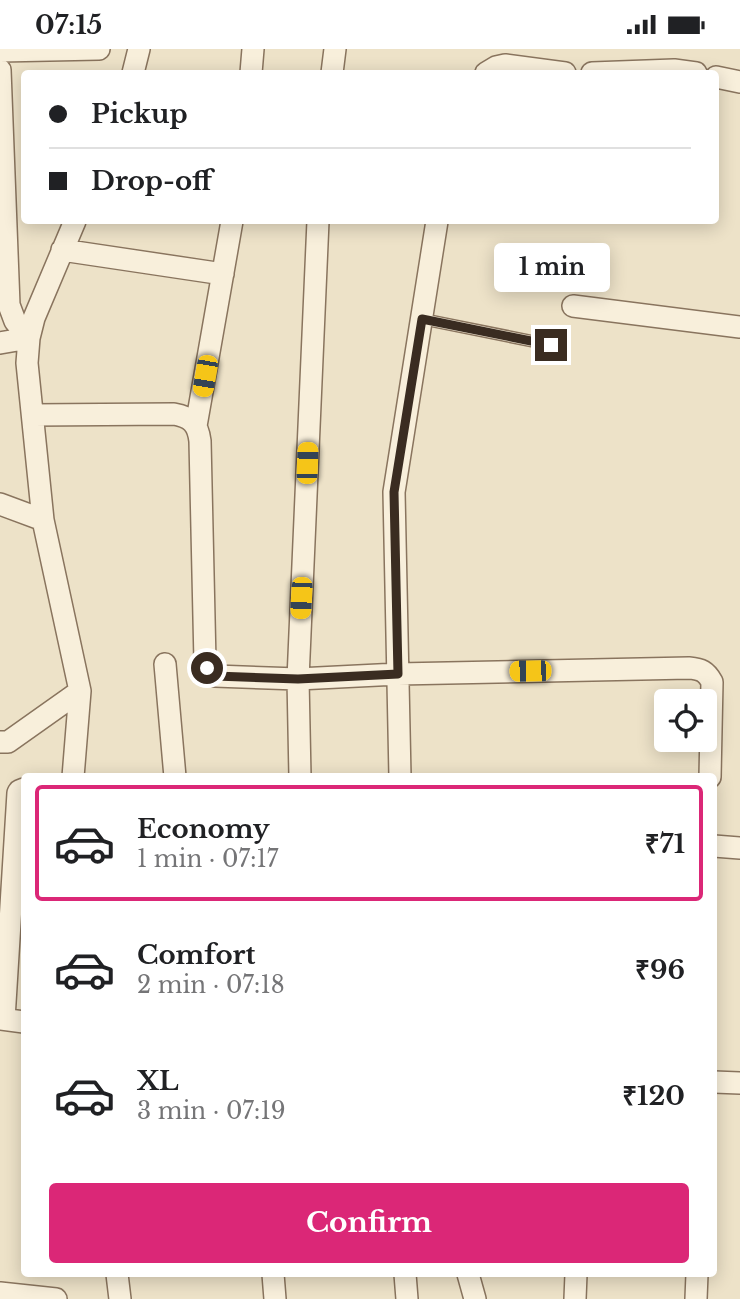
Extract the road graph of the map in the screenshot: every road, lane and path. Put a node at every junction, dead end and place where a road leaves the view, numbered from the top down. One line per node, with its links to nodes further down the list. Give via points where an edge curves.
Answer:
1 (99, 49): 5 (street)
2 (139, 49): 8 (street)
3 (253, 49): 9 (street)
4 (335, 49): 10 (street)
5 (0, 51)
6 (673, 59): 13 (street); 14 (street)
7 (0, 70): 23 (street)
8 (134, 70)
9 (251, 70)
10 (332, 70)
11 (491, 70): 12 (street, via 513,65)
12 (546, 70)
13 (609, 70)
14 (691, 70)
15 (719, 78): 16 (street)
16 (740, 82)
17 (74, 224): 21 (street)
18 (231, 224): 22 (street)
19 (318, 224): 36 (street)
20 (437, 224): 25 (street)
21 (62, 250): 22 (street); 27 (street)
22 (223, 274): 31 (street)
23 (4, 284): 27 (street, via 15,321)
24 (573, 306): 26 (street)
25 (422, 319): 29 (lane); 35 (street, via 394,492)
26 (740, 327)
27 (29, 338): 28 (street); 30 (street)
28 (0, 343)
29 (551, 345)
30 (33, 415): 31 (street, via 174,414 188,417); 33 (street)
31 (196, 426): 36 (street, via 201,441 207,668 215,676)
32 (0, 504): 33 (street)
33 (43, 520): 37 (street)
34 (165, 664): 40 (street)
35 (398, 674): 36 (street); 42 (street); 43 (street, via 698,669 712,682)
36 (298, 679): 41 (street)
37 (80, 691): 38 (street, via 8,743); 39 (street)
38 (0, 742)
39 (73, 773)
40 (175, 773)
41 (300, 773)
42 (400, 773)
43 (710, 773)
44 (21, 790): 47 (street, via 16,810)
45 (717, 846): 46 (street)
46 (740, 848)
47 (10, 1020)
48 (717, 1082): 49 (street)
49 (740, 1083)
50 (117, 1277): 58 (street)
51 (273, 1277): 59 (street)
52 (405, 1277): 60 (street)
53 (469, 1277): 61 (street)
54 (576, 1277): 62 (street)
55 (697, 1277): 63 (street)
56 (0, 1293): 57 (street)
57 (56, 1299)
58 (120, 1299)
59 (275, 1299)
60 (407, 1299)
61 (475, 1299)
62 (575, 1299)
63 (696, 1299)

